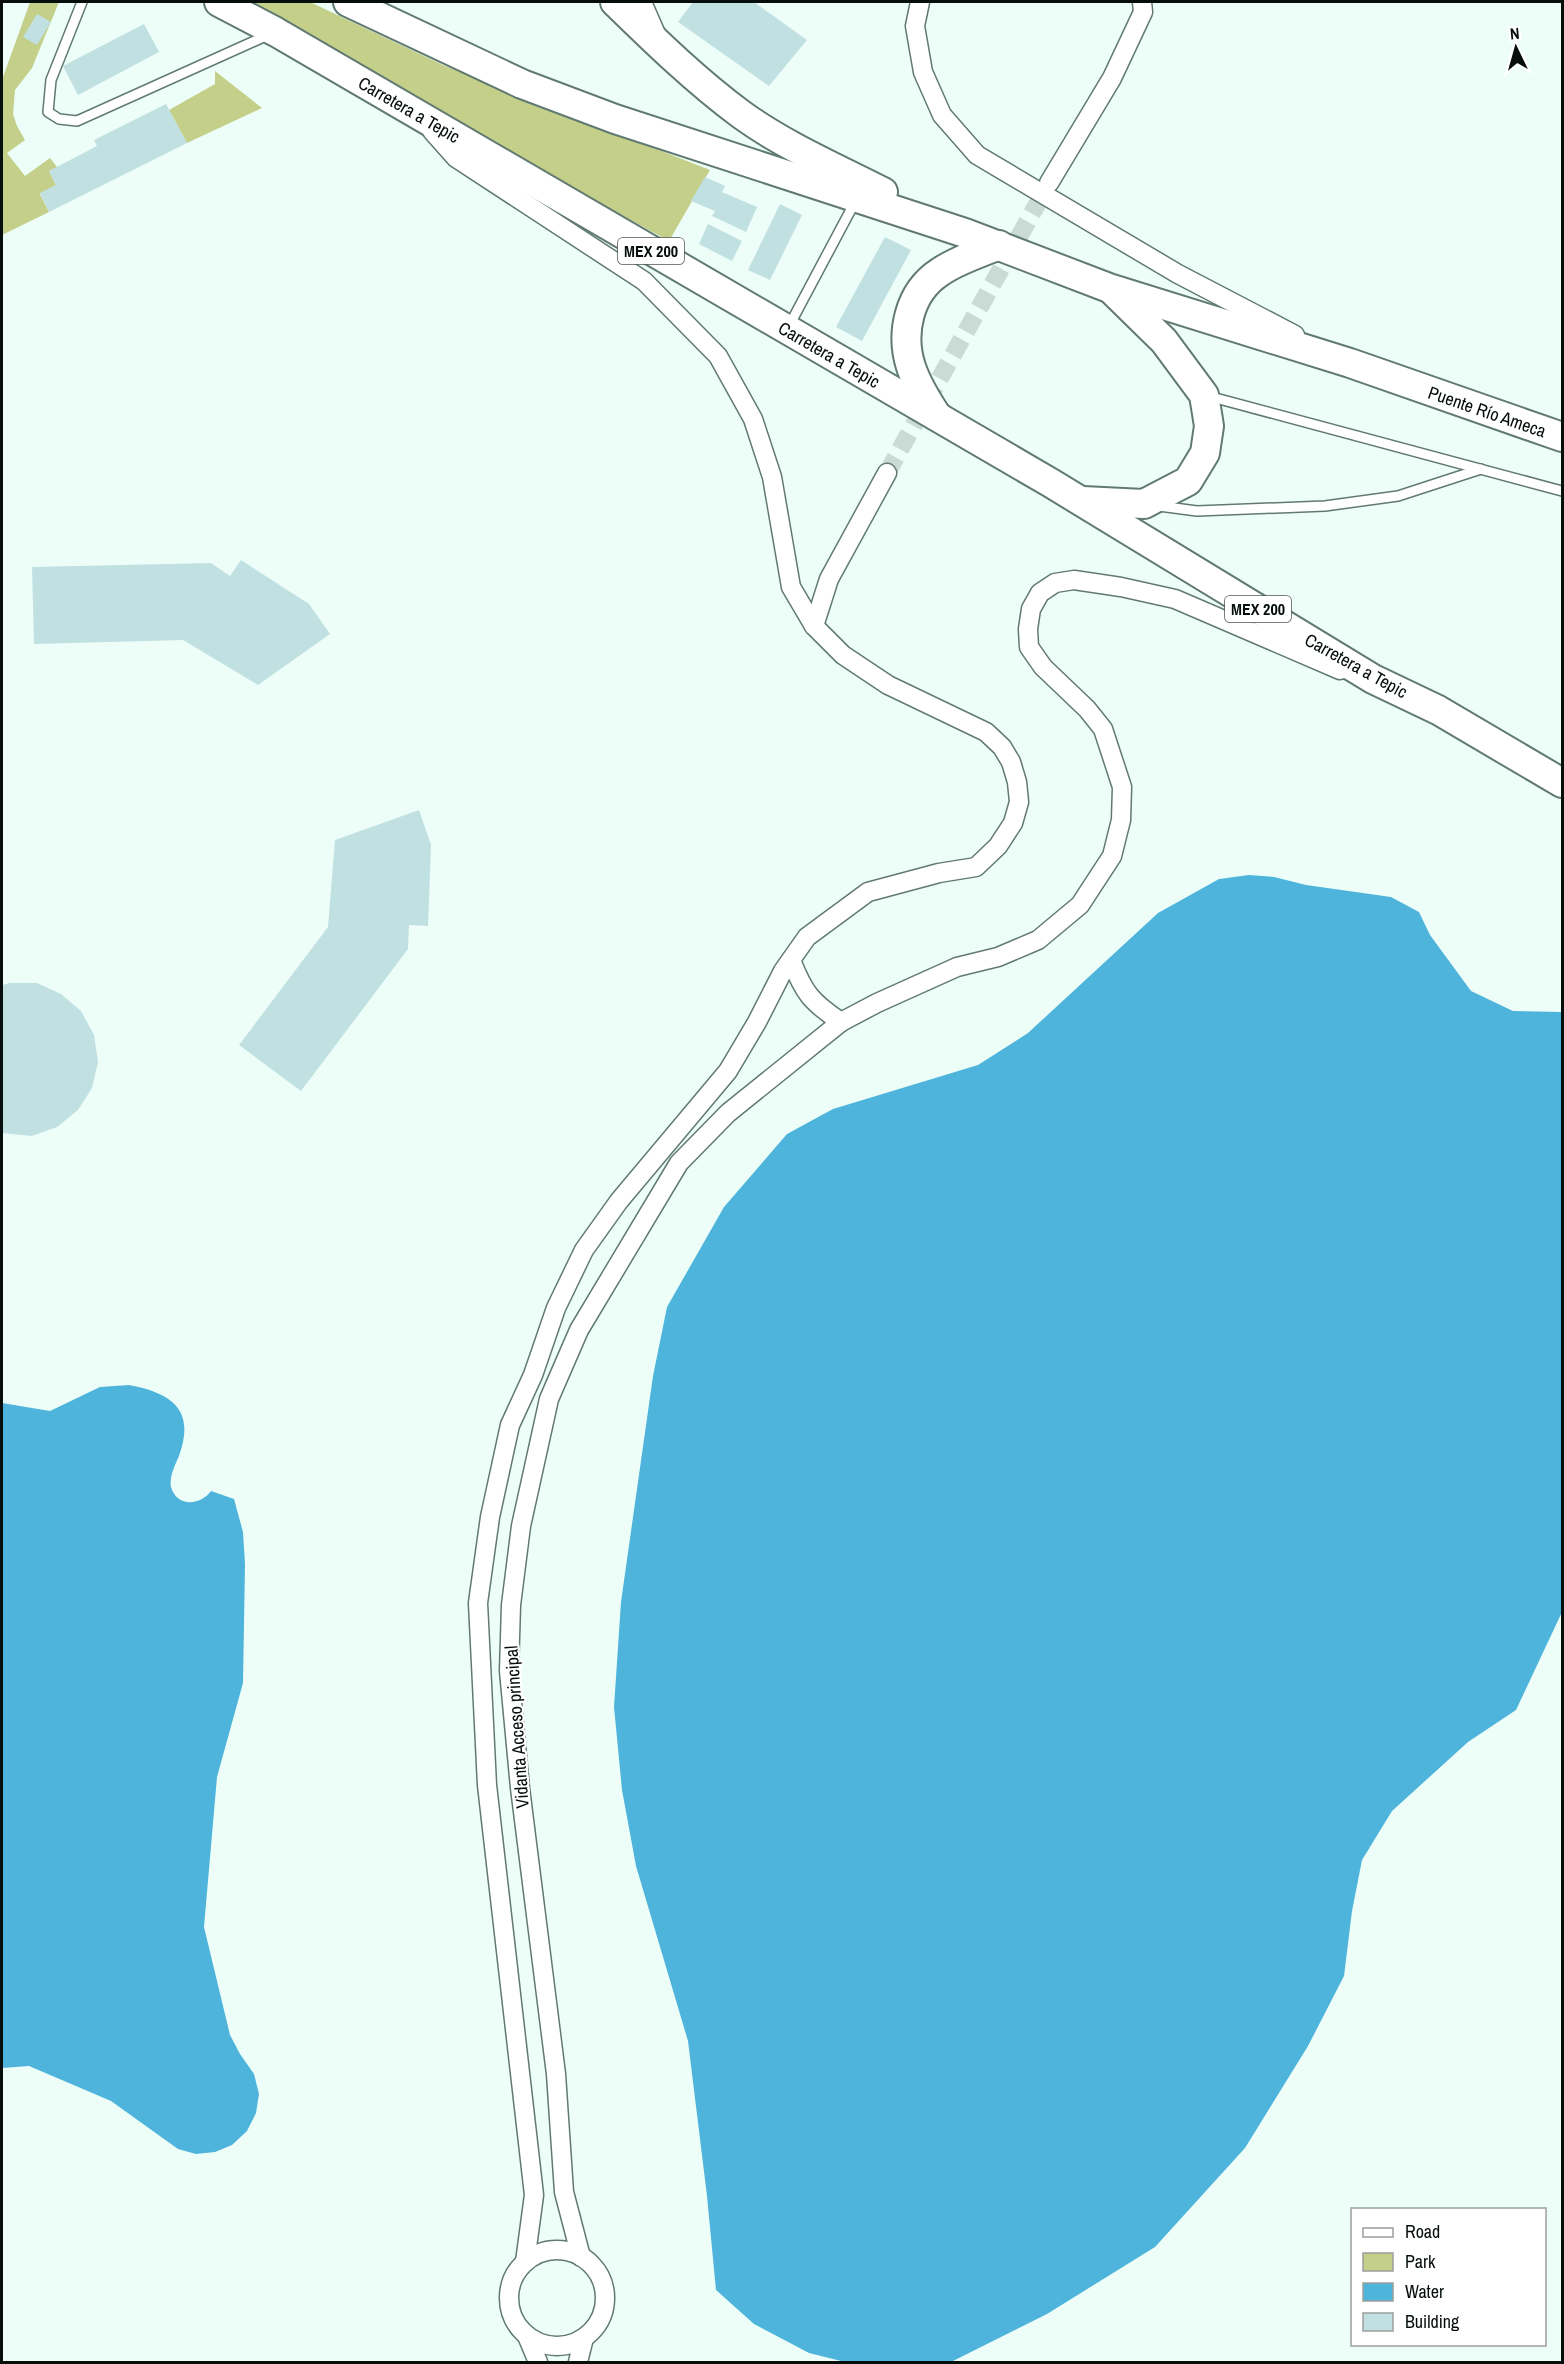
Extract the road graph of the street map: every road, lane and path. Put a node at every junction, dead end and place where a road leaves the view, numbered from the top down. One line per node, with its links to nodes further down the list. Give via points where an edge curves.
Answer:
1 (82, 2): 8 (lane, via 51,80 48,112 59,119 77,121)
2 (219, 2): 8 (highway, Carretera a Tepic / MEX 200)
3 (348, 2): 12 (highway, via 522,84 615,119)
4 (615, 2): 9 (highway)
5 (642, 2): 9 (street)
6 (920, 2): 17 (street, via 915,26 922,72 942,115 977,154 1178,274)
7 (1142, 2): 11 (street, via 1143,12 1112,78)
8 (276, 32): 10 (highway, Carretera a Tepic / MEX 200)
9 (660, 44): 13 (highway, via 743,116)
10 (416, 114): 16 (highway, Carretera a Tepic / MEX 200); 26 (street, via 456,158 644,281 718,356 753,419 772,477 791,587)
11 (1049, 183)
12 (857, 198): 13 (highway); 16 (lane)
13 (965, 233): 14 (highway)
14 (999, 245): 15 (highway); 19 (highway, via 939,272 915,297 906,326 910,365)
15 (1109, 288): 17 (highway); 18 (highway, via 1164,341)
16 (787, 330): 19 (highway, Carretera a Tepic / MEX 200)
17 (1350, 363): 20 (highway, Puente Río Ameca)
18 (1204, 395): 21 (lane); 25 (highway, via 1209,426 1205,453 1188,481)
19 (938, 418): 24 (highway, Carretera a Tepic / MEX 200)
20 (1563, 437)
21 (1482, 469): 23 (lane); 25 (lane, via 1398,496 1325,506 1197,511)
22 (887, 473): 26 (street, via 829,579)
23 (1563, 491)
24 (1082, 501): 25 (highway); 27 (highway, Carretera a Tepic / MEX 200)
25 (1144, 504)
26 (814, 626): 29 (street, via 843,655 888,685 986,732 1011,762 1019,802 1013,823 998,846 976,867 868,892 807,937)
27 (1373, 679): 28 (highway, Carretera a Tepic / MEX 200, via 1438,710); 30 (street, Vidanta Acceso principal, via 1329,667 1175,599 1121,586 1074,580 1055,583 1040,593 1031,609 1029,647 1043,667 1103,729 1122,787 1122,820 1112,856 1080,905 1038,940 957,968)
28 (1563, 783)
29 (791, 960): 30 (street, via 802,986 817,1006); 32 (street, via 728,1071 619,1201 584,1250 556,1308 533,1375 510,1425 490,1517 478,1603 479,1626 487,1785 534,2195)
30 (841, 1022): 31 (street, Vidanta Acceso principal, via 728,1113 679,1163 579,1330 549,1399 521,1526 511,1605 509,1671 556,2074 564,2193)
31 (581, 2257): 32 (street, via 566,2251 550,2251); 34 (street, Vidanta Acceso principal, via 594,2267 605,2296 596,2327)
32 (525, 2262): 33 (street, via 509,2295 517,2325)
33 (527, 2336): 34 (street, via 555,2346); 35 (street)
34 (584, 2338): 36 (street, Vidanta Acceso principal)
35 (538, 2362)
36 (578, 2362)

